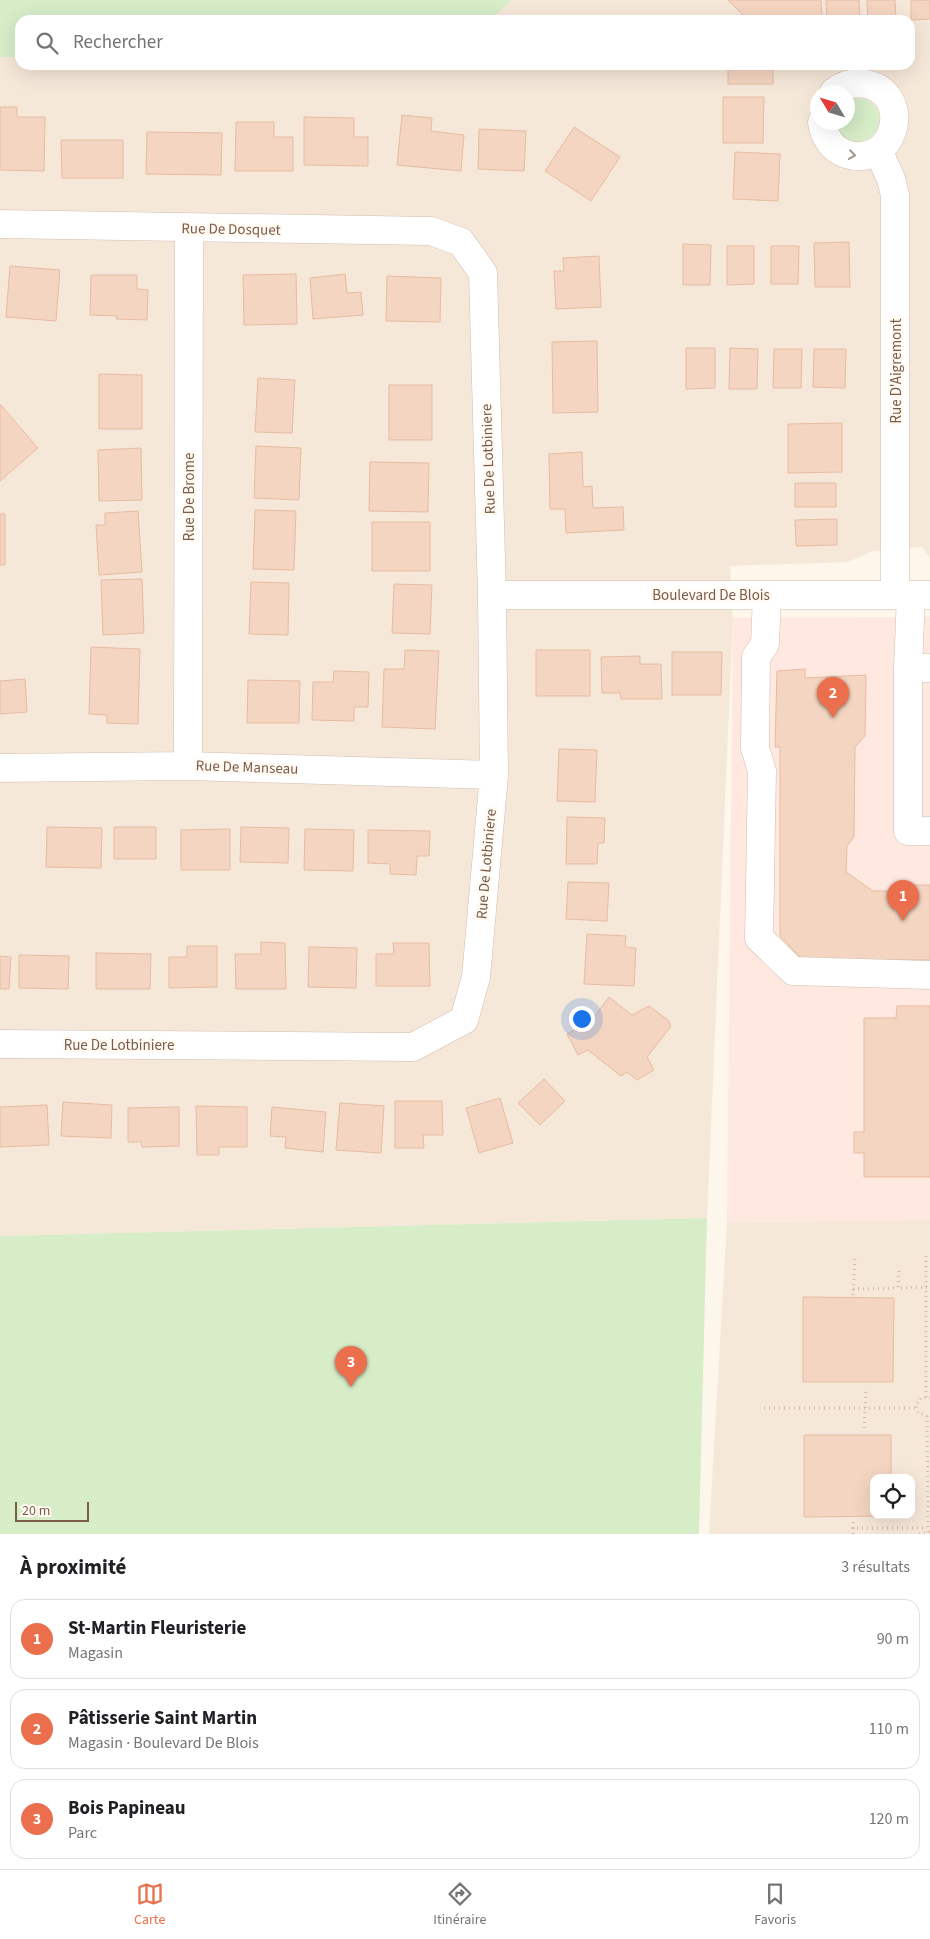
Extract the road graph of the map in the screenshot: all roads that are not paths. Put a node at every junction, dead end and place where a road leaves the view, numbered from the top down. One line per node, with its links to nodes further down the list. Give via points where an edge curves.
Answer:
1 (846, 85): 3 (street, via 863,83 877,88 888,98 894,111 894,126 889,140)
2 (824, 130): 3 (street, one-way to 3, via 826,138 842,153 857,156)
3 (878, 150): 9 (street, Rue D'Aigremont, via 895,195 896,320)
4 (0, 224): 5 (street, Rue De Dosquet)
5 (190, 228): 6 (street, Rue De Dosquet, via 431,231); 11 (street, Rue De Brome)
6 (461, 242): 7 (street, Rue De Lotbiniere, via 483,273)
7 (492, 595): 8 (street, Boulevard De Blois); 13 (street, Rue De Lotbiniere)
8 (767, 595): 9 (street, Boulevard De Blois); 15 (street, via 765,644 756,657 755,748 762,771 759,938 793,971)
9 (912, 595): 10 (street, Rue D'Aigremont)
10 (919, 668): 14 (street, Rue D'Aigremont, via 908,831)
11 (188, 766): 12 (street, Rue De Manseau); 13 (street, Rue De Manseau)
12 (0, 768)
13 (494, 775): 16 (street, Rue De Lotbiniere, via 476,977 464,1020 456,1025 413,1047)
14 (930, 831)
15 (930, 975)
16 (0, 1044)

